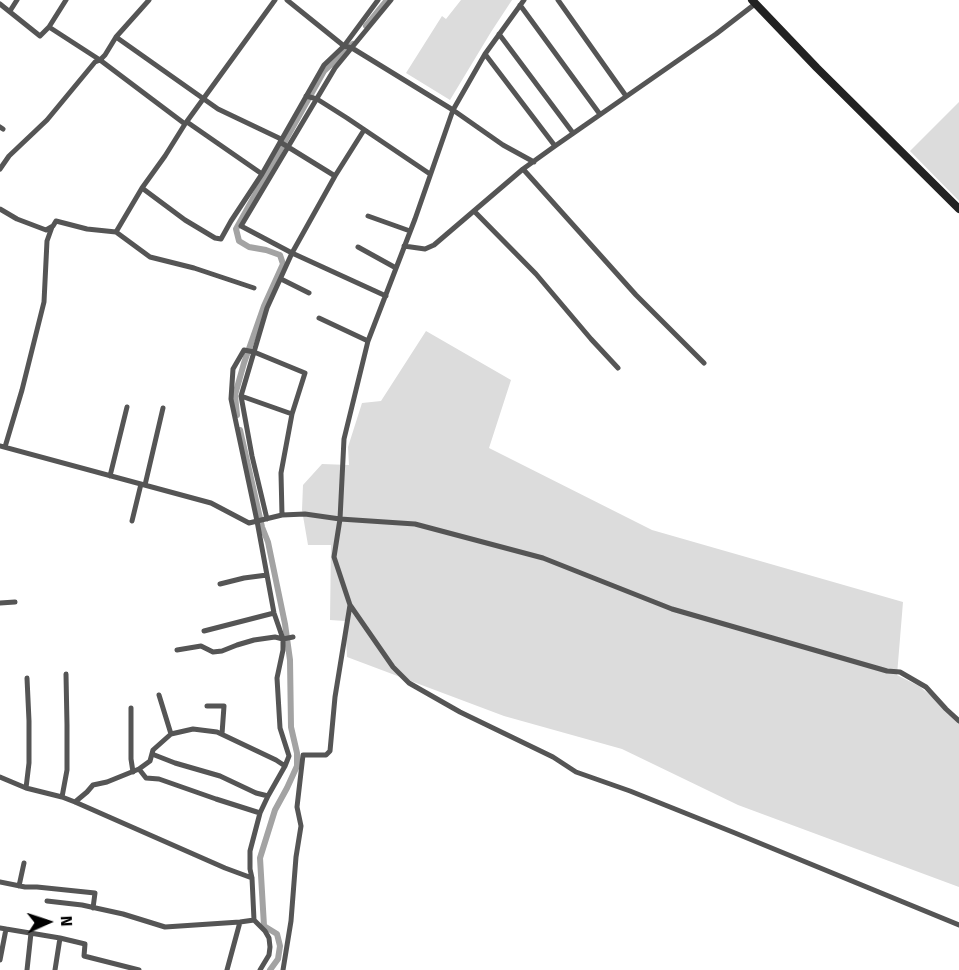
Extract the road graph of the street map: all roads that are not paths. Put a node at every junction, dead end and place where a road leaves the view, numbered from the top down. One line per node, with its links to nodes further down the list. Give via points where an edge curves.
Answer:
1 (17, 0): 12 (street)
2 (66, 0): 13 (street)
3 (148, 0): 15 (street)
4 (275, 0): 22 (street)
5 (287, 0): 16 (street)
6 (378, 0): 16 (street)
7 (391, 0): 17 (street)
8 (558, 0): 21 (street)
9 (753, 2): 21 (street, via 716,34); 40 (street)
10 (522, 3): 14 (street); 25 (street)
11 (0, 4): 12 (street)
12 (10, 11): 13 (street, via 40,36)
13 (49, 27): 19 (street)
14 (500, 34): 18 (street); 28 (street)
15 (116, 37): 19 (street); 22 (street)
16 (344, 46): 17 (street); 20 (street, via 324,65)
17 (352, 48): 23 (street, via 334,68); 24 (street)
18 (485, 54): 24 (street); 30 (street)
19 (100, 60): 26 (street); 33 (street)
20 (306, 96): 23 (street); 29 (street)
21 (626, 96): 25 (street)
22 (203, 99): 26 (street); 29 (street)
23 (317, 99): 27 (street); 31 (street)
24 (453, 110): 32 (street); 36 (street)
25 (599, 113): 28 (street)
26 (186, 123): 35 (street); 38 (street)
27 (364, 130): 36 (street); 37 (street)
28 (573, 133): 30 (street)
29 (280, 141): 31 (street); 35 (street)
30 (555, 146): 32 (street)
31 (288, 147): 37 (street); 45 (street)
32 (534, 162): 34 (street)
33 (0, 169)
34 (524, 169): 41 (street); 59 (street, via 636,295)
35 (262, 174): 43 (street)
36 (430, 174): 46 (street)
37 (334, 176): 50 (street)
38 (142, 188): 43 (street, via 215,238 221,239); 47 (street)
39 (0, 209): 44 (street, via 46,230)
40 (959, 209)
41 (474, 211): 48 (street, via 434,245 425,249); 60 (street, via 536,274)
42 (368, 216): 46 (street)
43 (231, 221): 45 (street)
44 (53, 226): 47 (street, via 56,221); 65 (street, via 47,241 44,302 22,390)
45 (241, 226): 50 (street)
46 (410, 231): 48 (street)
47 (116, 232): 53 (street, via 150,257)
48 (404, 246): 51 (street)
49 (358, 247): 51 (street)
50 (292, 253): 52 (street); 55 (street)
51 (396, 268): 55 (street)
52 (281, 279): 54 (street); 58 (street, via 267,308)
53 (254, 288)
54 (309, 293)
55 (386, 296): 57 (street)
56 (319, 318): 57 (street)
57 (368, 341): 70 (street, via 344,439)
58 (254, 352): 61 (street); 64 (street, via 305,373); 72 (street, via 244,350 233,369 231,399)
59 (704, 363)
60 (618, 368)
61 (241, 396): 64 (street); 69 (street)
62 (127, 406): 66 (street)
63 (163, 408): 67 (street)
64 (292, 414): 68 (street, via 281,473)
65 (2, 447): 66 (street)
66 (110, 476): 67 (street)
67 (143, 485): 71 (street); 72 (street, via 211,503 249,523)
68 (282, 515): 69 (street); 70 (street)
69 (267, 519): 72 (street)
70 (340, 519): 77 (street, via 334,557); 88 (street, via 415,524 543,558 672,609 900,672 926,687)
71 (132, 521)
72 (258, 521): 73 (street)
73 (267, 575): 74 (street); 78 (street)
74 (220, 584)
75 (15, 602): 76 (street)
76 (0, 603)
77 (350, 605): 92 (street, via 330,751); 110 (street, via 393,667 409,683 460,712 576,772)
78 (274, 613): 79 (street); 81 (street)
79 (204, 631)
80 (293, 637): 81 (street)
81 (283, 639): 82 (street, via 254,640 213,652 201,646); 93 (street, via 277,678 280,728)
82 (177, 650)
83 (66, 674): 99 (street, via 66,770)
84 (27, 678): 97 (street)
85 (159, 695): 89 (street)
86 (207, 706): 90 (street, via 224,706)
87 (131, 708): 95 (street, via 131,759)
88 (959, 721)
89 (171, 734): 90 (street, via 193,729); 91 (street)
90 (222, 734): 94 (street)
91 (152, 754): 95 (street, via 150,761); 98 (street)
92 (303, 755): 93 (street); 120 (street, via 297,807 301,826)
93 (289, 756): 94 (street)
94 (285, 766): 98 (street)
95 (136, 770): 100 (street, via 93,784); 101 (street, via 146,778)
96 (0, 777): 97 (street)
97 (26, 788): 99 (street)
98 (267, 796): 101 (street)
99 (62, 797): 100 (street)
100 (75, 802): 103 (street)
101 (260, 813): 103 (street, via 250,851)
102 (24, 863): 105 (street)
103 (252, 878): 108 (street)
104 (0, 882): 105 (street)
105 (19, 886): 107 (street, via 95,893)
106 (47, 901): 107 (street)
107 (93, 908): 109 (street, via 165,927)
108 (254, 920): 109 (street); 119 (street, via 269,938 269,955)
109 (240, 922): 118 (street)
110 (959, 925)
111 (3, 929): 112 (street); 114 (street)
112 (31, 933): 113 (street); 115 (street)
113 (60, 938): 116 (street); 117 (street, via 85,944 84,956)
114 (0, 960)
115 (27, 970)
116 (55, 970)
117 (139, 970)
118 (227, 970)
119 (260, 970)
120 (283, 970)

